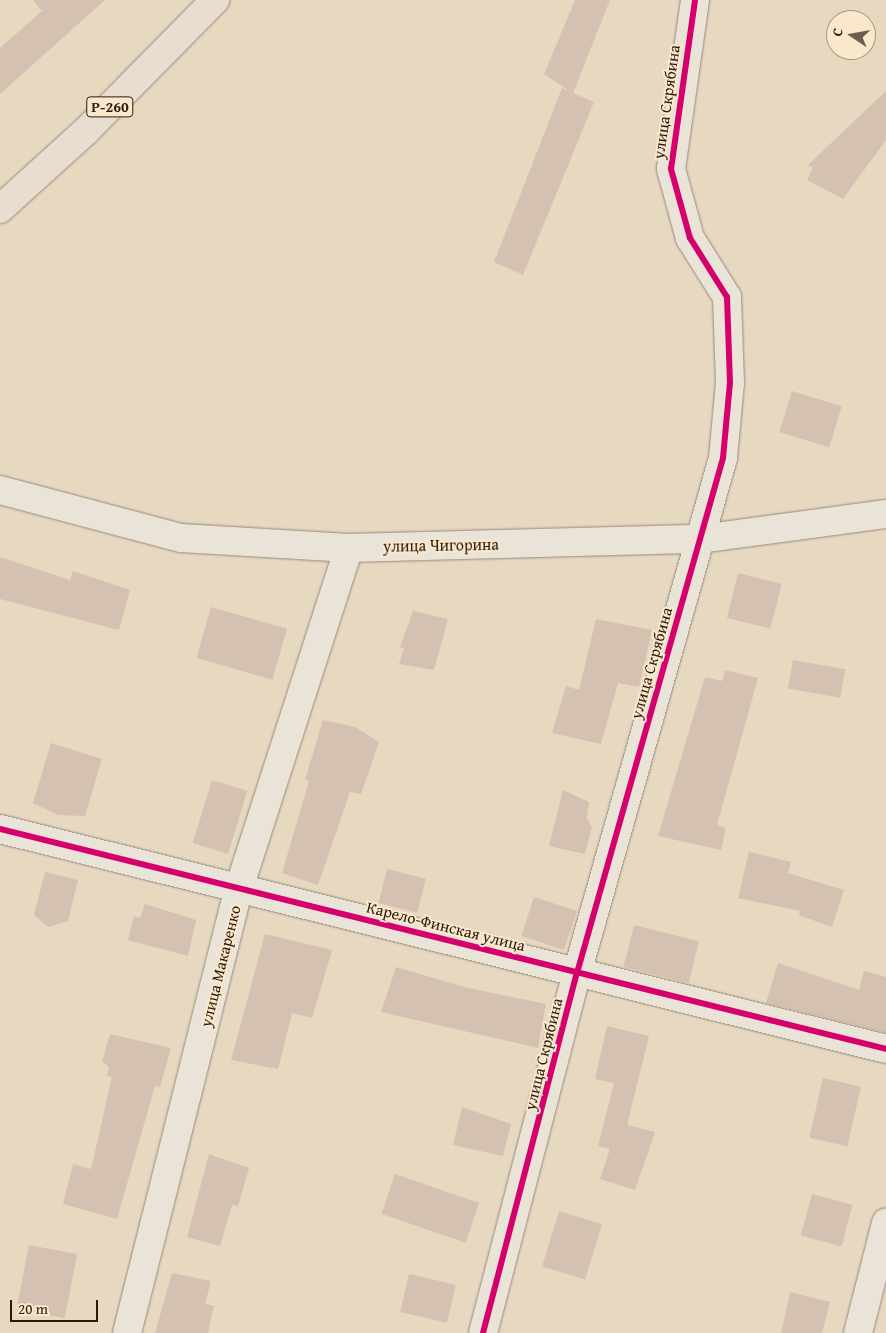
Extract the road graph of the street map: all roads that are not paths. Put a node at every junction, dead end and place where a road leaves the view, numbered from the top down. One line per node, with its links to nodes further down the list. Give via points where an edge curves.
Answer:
1 (215, 0): 3 (highway, Р-260, via 86,131)
2 (694, 0): 6 (street, улица Скрябина, via 671,169 690,238 726,297 730,383 724,458)
3 (0, 209)
4 (0, 490): 7 (street, улица Чигорина, via 181,538)
5 (886, 514): 6 (street, улица Чигорина)
6 (700, 539): 7 (street, улица Чигорина); 10 (street, улица Скрябина)
7 (349, 548): 9 (street, улица Макаренко)
8 (0, 829): 9 (street, Карело-Финская улица)
9 (239, 888): 10 (street, Карело-Финская улица); 13 (street, улица Макаренко)
10 (577, 972): 11 (street, Карело-Финская улица); 14 (street, улица Скрябина)
11 (886, 1050)
12 (886, 1223): 15 (street)
13 (127, 1333)
14 (483, 1333)
15 (858, 1333)

